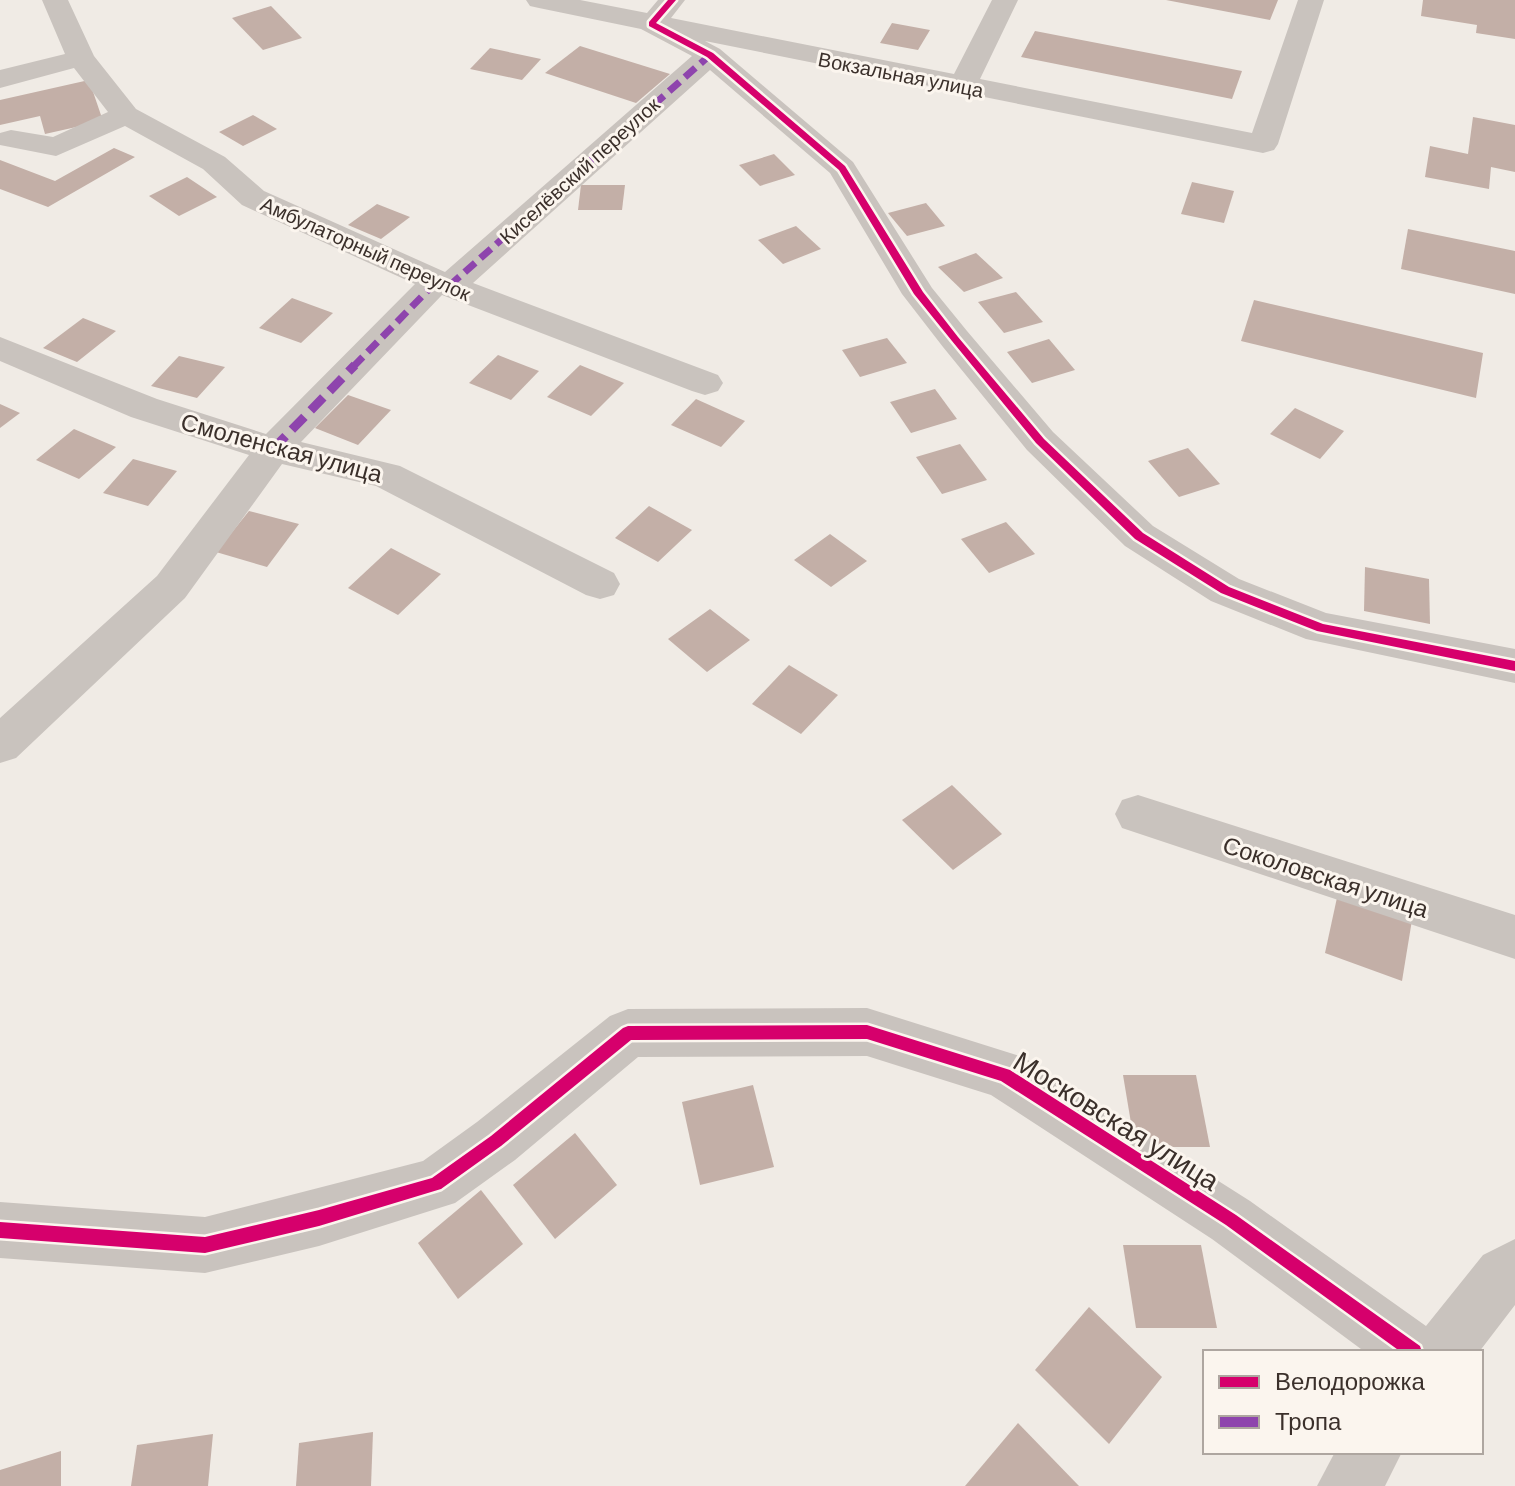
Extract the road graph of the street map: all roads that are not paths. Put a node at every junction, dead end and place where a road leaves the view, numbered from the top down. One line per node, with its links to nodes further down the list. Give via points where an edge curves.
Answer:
1 (55, 0): 7 (street, Амбулаторный переулок)
2 (539, 0): 5 (street, Вокзальная улица)
3 (1005, 0): 9 (street)
4 (1311, 0): 9 (street, Вокзальная улица, via 1263,144)
5 (662, 12): 6 (street); 9 (street, Вокзальная улица)
6 (710, 55): 12 (street, Киселёвский переулок); 17 (street, via 842,168 919,294 955,339 1040,441 1139,536 1225,590 1321,628)
7 (81, 58): 8 (street); 10 (street, Амбулаторный переулок)
8 (0, 79)
9 (962, 86)
10 (126, 115): 11 (street, via 56,147); 12 (street, Амбулаторный переулок, via 214,163 253,198)
11 (11, 139)
12 (443, 284): 14 (street, Амбулаторный переулок); 15 (street, Киселёвский переулок)
13 (0, 348): 15 (street, Смоленская улица, via 144,408)
14 (705, 383)
15 (273, 449): 16 (street, Смоленская улица, via 387,475); 18 (street, Киселёвский переулок, via 171,587)
16 (600, 584)
17 (1515, 666)
18 (0, 745)
19 (1138, 814): 20 (street, Соколовская улица)
20 (1515, 937)
21 (0, 1230): 23 (street, Московская улица, via 205,1245 436,1184 628,1033 867,1032 1005,1075 1231,1220)
22 (1515, 1267): 24 (street)
23 (1411, 1350)
24 (1444, 1350)
25 (1371, 1454): 26 (street)
26 (1348, 1486)

